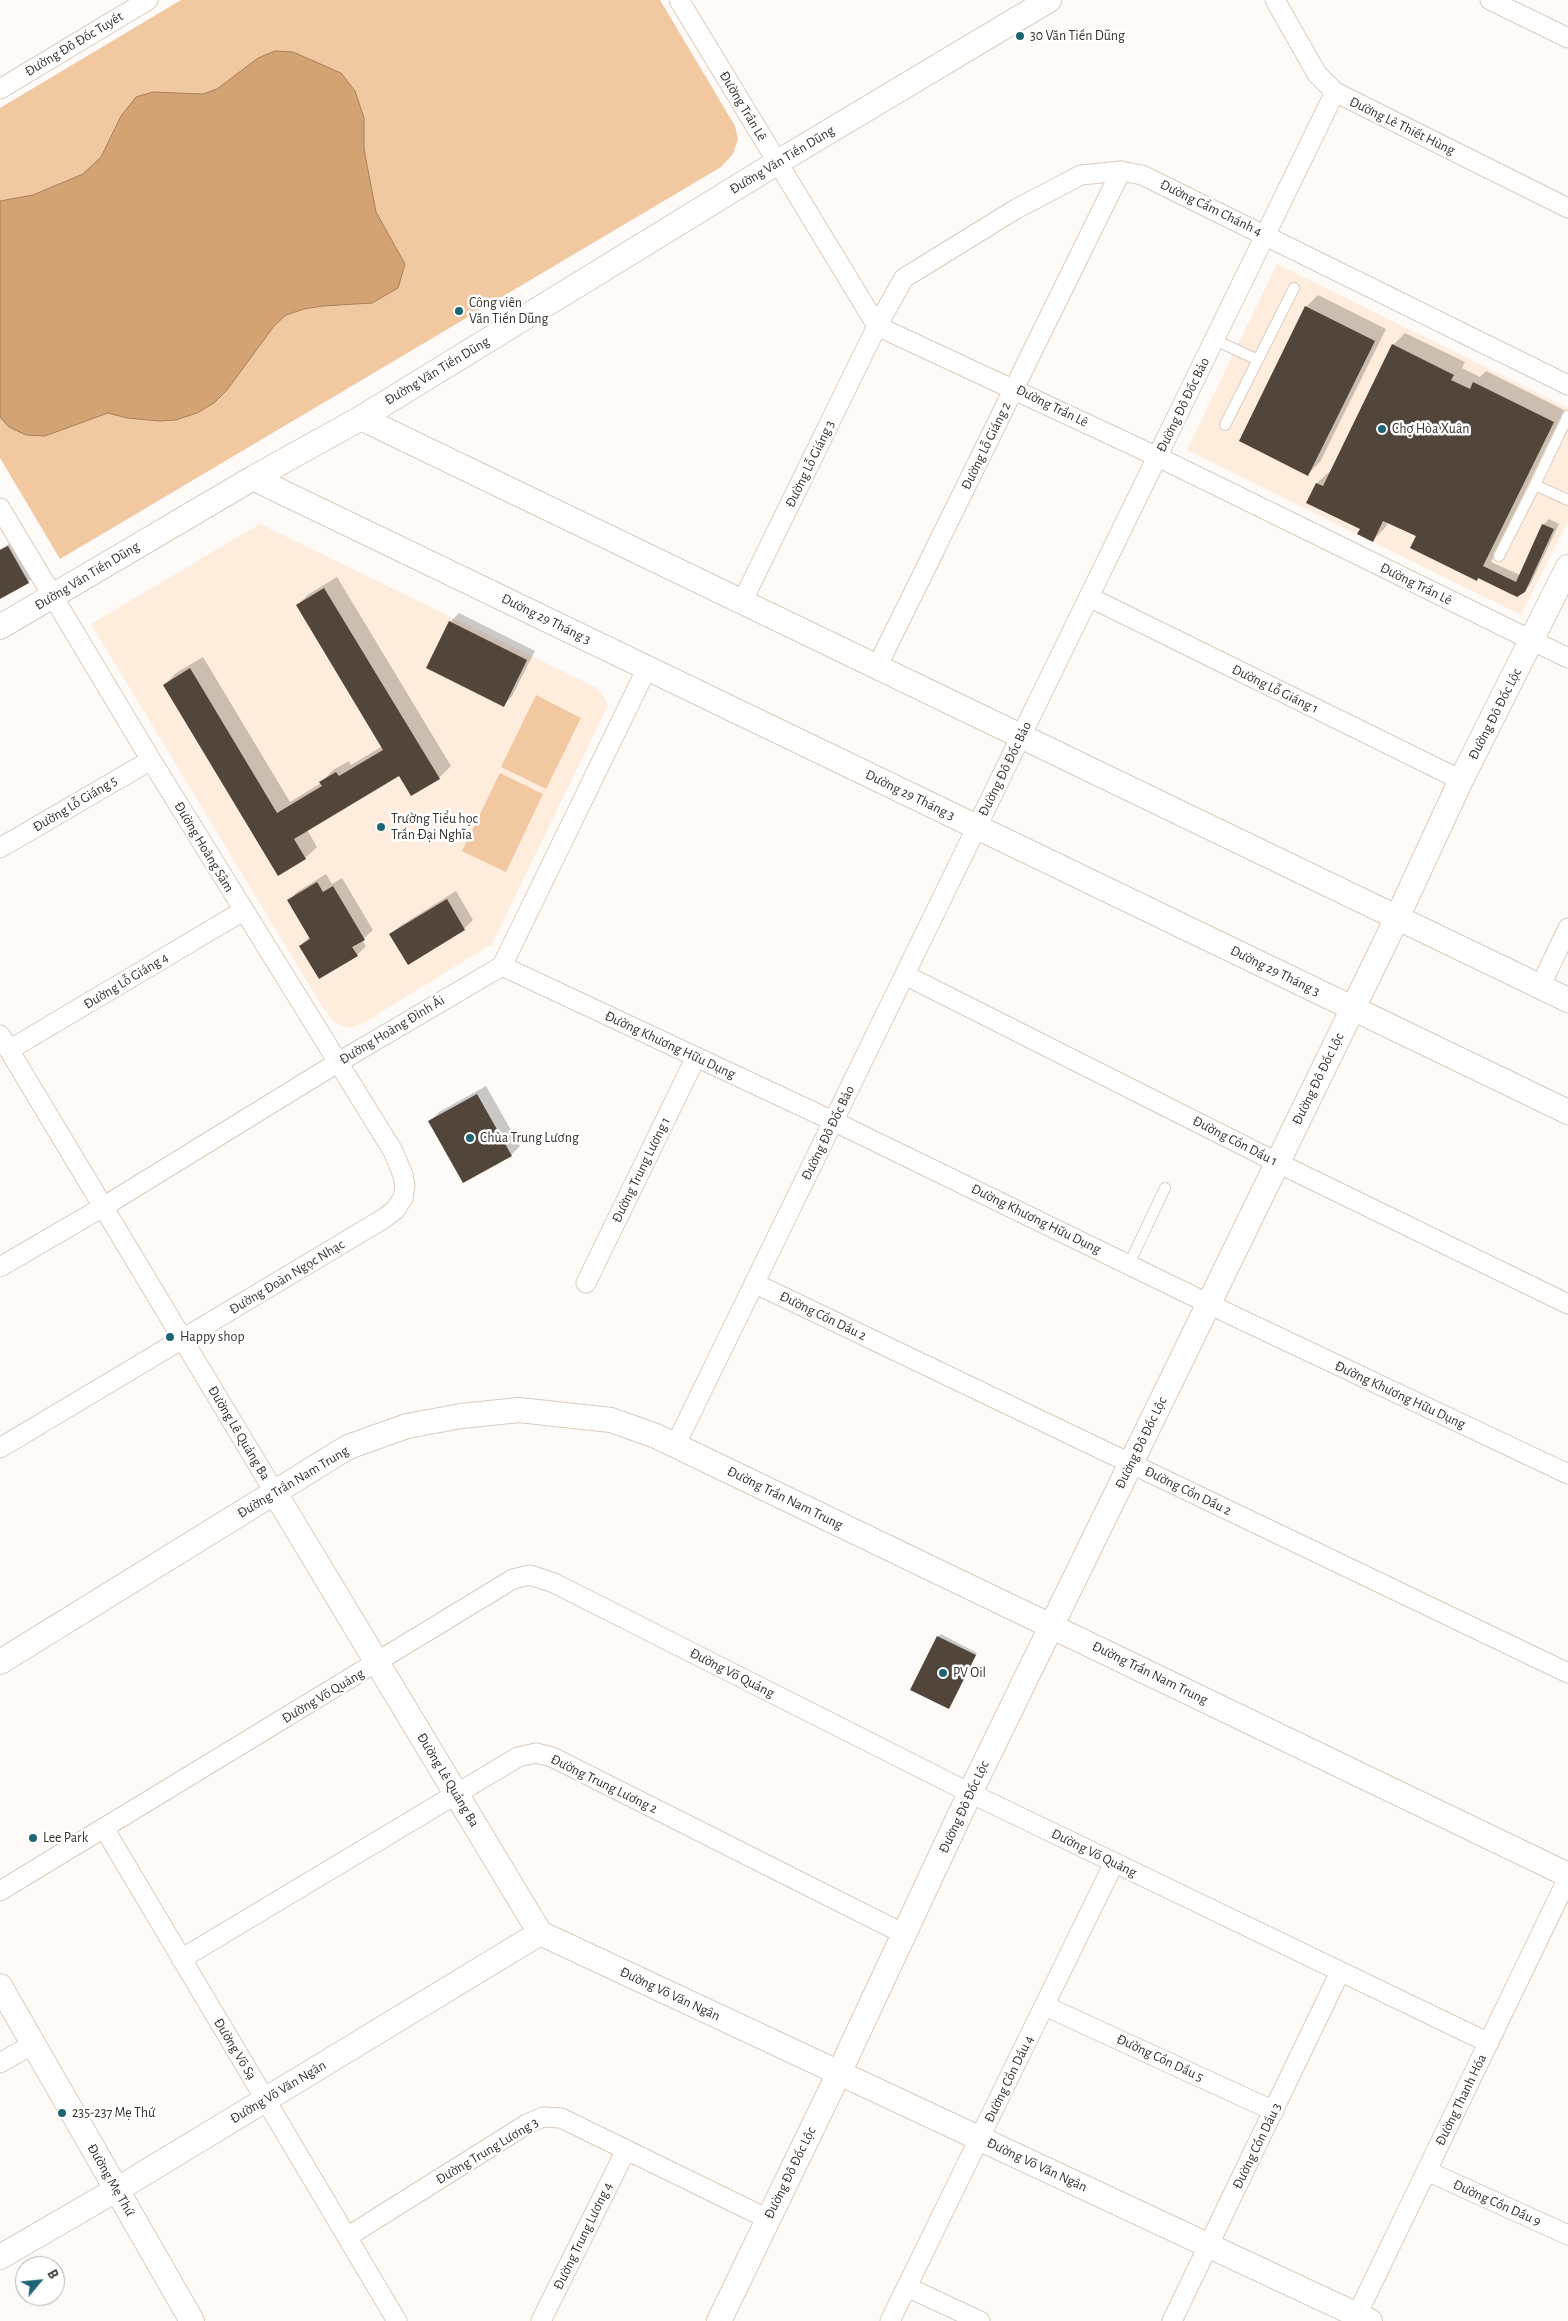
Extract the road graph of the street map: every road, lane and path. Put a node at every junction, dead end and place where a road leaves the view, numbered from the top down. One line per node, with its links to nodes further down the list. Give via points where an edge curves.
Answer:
1 (148, 0): 7 (street, Đường Đô Đốc Tuyết)
2 (1049, 0): 9 (street, Đường Văn Tiến Dũng)
3 (1275, 0): 8 (street, Đường Lê Thiết Hùng, via 1317,74)
4 (1490, 0): 6 (street)
5 (684, 2): 9 (street, Đường Trần Lê)
6 (1568, 38)
7 (0, 89)
8 (1335, 92): 11 (street, Đường Lê Thiết Hùng); 12 (street, Đường Đô Đốc Bảo)
9 (778, 162): 14 (street, Đường Trần Lê); 20 (street, Đường Văn Tiến Dũng)
10 (1122, 171): 12 (street, Đường Cẩm Chánh 4, via 1142,175); 14 (street, Đường Cẩm Chánh 4, via 1081,175 1016,209 904,278); 18 (street, Đường Lỗ Giáng 2)
11 (1568, 208)
12 (1266, 234): 15 (street, Đường Đô Đốc Bảo); 17 (street, Đường Cẩm Chánh 4)
13 (1294, 288): 16 (lane)
14 (877, 326): 18 (street, Đường Trần Lê); 31 (street, Đường Lỗ Giáng 3)
15 (1215, 340): 16 (lane); 22 (street, Đường Đô Đốc Bảo)
16 (1258, 360): 21 (lane)
17 (1568, 385)
18 (1015, 388): 22 (street, Đường Trần Lê); 35 (street, Đường Lỗ Giáng 2)
19 (1568, 416): 24 (lane)
20 (361, 418): 23 (street, Đường Văn Tiến Dũng); 31 (street)
21 (1225, 425)
22 (1158, 457): 30 (street, Đường Đô Đốc Bảo); 33 (street, Đường Trần Lê)
23 (253, 478): 29 (street, Đường Văn Tiến Dũng); 36 (street, Đường 29 Tháng 3)
24 (1535, 484): 25 (lane); 27 (lane)
25 (1568, 500)
26 (0, 508): 29 (street, Đường Hoàng Sâm)
27 (1499, 556)
28 (1568, 567): 33 (street, Đường Đô Đốc Lộc)
29 (53, 596): 32 (street, Đường Văn Tiến Dũng); 38 (street, Đường Hoàng Sâm)
30 (1089, 597): 37 (street, Đường Đô Đốc Bảo); 39 (street, Đường Lỗ Giáng 1)
31 (742, 602): 35 (street)
32 (0, 628)
33 (1532, 641): 34 (street, Đường Trần Lê); 39 (street, Đường Đô Đốc Lộc)
34 (1568, 658)
35 (877, 667): 37 (street)
36 (647, 668): 40 (street, Đường 29 Tháng 3); 45 (street)
37 (1021, 736): 40 (street, Đường Đô Đốc Bảo); 43 (street)
38 (151, 760): 41 (street, Đường Lỗ Giáng 5); 42 (street, Đường Hoàng Sâm)
39 (1461, 780): 43 (street, Đường Đô Đốc Lộc)
40 (977, 827): 46 (street, Đường Đô Đốc Bảo); 49 (street, Đường 29 Tháng 3)
41 (0, 848)
42 (243, 911): 50 (street, Đường Lỗ Giáng 4); 52 (street, Đường Hoàng Sâm)
43 (1397, 918): 47 (street); 49 (street, Đường Đô Đốc Lộc)
44 (1568, 928): 47 (street)
45 (502, 966): 51 (street, Đường Khương Hữu Dụng); 52 (street, Đường Hoàng Đình Ái)
46 (905, 975): 54 (street, Đường Đô Đốc Bảo); 55 (street, Đường Cồn Dầu 1)
47 (1540, 987): 48 (street)
48 (1568, 1000)
49 (1353, 1008): 53 (street, Đường 29 Tháng 3); 55 (street, Đường Đô Đốc Lộc)
50 (5, 1042): 58 (street, Đường Lê Quảng Ba)
51 (696, 1057): 54 (street, Đường Khương Hữu Dụng); 61 (street, Đường Trung Lương 1)
52 (337, 1063): 56 (street, Đường Hoàng Sâm, via 393,1151); 58 (street, Đường Hoàng Đình Ái)
53 (1568, 1112)
54 (833, 1122): 59 (street, Đường Khương Hữu Dụng); 62 (street, Đường Đô Đốc Bảo)
55 (1278, 1163): 63 (street, Đường Đô Đốc Lộc); 64 (street, Đường Cồn Dầu 1)
56 (405, 1186): 65 (street, Đường Đoàn Ngọc Nhạc, via 403,1198 383,1219)
57 (1165, 1188): 59 (lane)
58 (103, 1207): 60 (street, Đường Hoàng Đình Ái); 65 (street, Đường Lê Quảng Ba)
59 (1129, 1264): 63 (street, Đường Khương Hữu Dụng)
60 (0, 1268)
61 (586, 1283)
62 (754, 1283): 66 (street, Đường Đô Đốc Bảo); 68 (street, Đường Cồn Dầu 2)
63 (1209, 1304): 68 (street, Đường Đô Đốc Lộc); 69 (street, Đường Khương Hữu Dụng)
64 (1568, 1304)
65 (183, 1339): 67 (street, Đường Đoàn Ngọc Nhạc); 70 (street, Đường Lê Quảng Ba)
66 (675, 1446): 70 (street, Đường Trần Nam Trung, via 610,1420 519,1410 461,1416 407,1426 348,1447); 71 (street, Đường Trần Nam Trung)
67 (0, 1448)
68 (1131, 1464): 71 (street, Đường Đô Đốc Lộc); 74 (street, Đường Cồn Dầu 2)
69 (1568, 1474)
70 (275, 1493): 72 (street, Đường Trần Nam Trung); 73 (street, Đường Lê Quảng Ba)
71 (1052, 1626): 75 (street, Đường Đô Đốc Lộc); 79 (street, Đường Trần Nam Trung)
72 (0, 1662)
73 (377, 1663): 75 (street, Đường Võ Quảng, via 513,1579 530,1575 563,1588); 76 (street, Đường Lê Quảng Ba); 77 (street, Đường Võ Quảng)
74 (1568, 1673)
75 (970, 1794): 78 (street, Đường Võ Quảng); 82 (street, Đường Đô Đốc Lộc)
76 (457, 1795): 81 (street, Đường Lê Quảng Ba); 82 (street, Đường Trung Lương 2, via 518,1757 536,1753 552,1757); 83 (street, Đường Trung Lương 2)
77 (104, 1828): 80 (street, Đường Võ Quảng); 83 (street, Đường Võ Sạ)
78 (1114, 1863): 84 (street, Đường Võ Quảng); 86 (street, Đường Cồn Dầu 4)
79 (1568, 1876): 87 (street, Đường Thanh Hóa)
80 (0, 1891)
81 (540, 1933): 90 (street, Đường Võ Văn Ngân); 91 (street, Đường Võ Văn Ngân)
82 (904, 1934): 90 (street, Đường Đô Đốc Lộc)
83 (182, 1959): 91 (street, Đường Võ Sạ)
84 (1340, 1972): 87 (street, Đường Võ Quảng); 92 (street, Đường Cồn Dầu 3)
85 (0, 1986): 88 (street, Đường Mẹ Thứ)
86 (1045, 2006): 92 (street, Đường Cồn Dầu 5); 93 (street, Đường Cồn Dầu 4)
87 (1489, 2043): 95 (street, Đường Thanh Hóa)
88 (33, 2044): 89 (street); 96 (street, Đường Mẹ Thứ)
89 (0, 2063)
90 (839, 2073): 93 (street, Đường Võ Văn Ngân); 97 (street, Đường Đô Đốc Lộc)
91 (265, 2100): 96 (street, Đường Võ Văn Ngân); 99 (street, Đường Võ Sạ)
92 (1274, 2111): 100 (street, Đường Cồn Dầu 3)
93 (980, 2139): 100 (street, Đường Võ Văn Ngân); 102 (street, Đường Cồn Dầu 4)
94 (626, 2150): 97 (street, Đường Trung Lương 3); 99 (street, Đường Trung Lương 3, via 561,2118 543,2117); 106 (street, Đường Trung Lương 4)
95 (1426, 2171): 98 (street, Đường Cồn Dầu 9); 103 (street, Đường Thanh Hóa)
96 (117, 2190): 101 (street, Đường Võ Văn Ngân); 104 (street, Đường Mẹ Thứ)
97 (768, 2219): 107 (street, Đường Đô Đốc Lộc)
98 (1568, 2235)
99 (347, 2238): 105 (street, Đường Võ Sạ)
100 (1208, 2245): 103 (street, Đường Võ Văn Ngân); 110 (street, Đường Cồn Dầu 3)
101 (0, 2257)
102 (907, 2287): 108 (street, Đường Cồn Dầu 4); 109 (street)
103 (1360, 2319)
104 (192, 2321)
105 (397, 2321)
106 (541, 2321)
107 (719, 2321)
108 (890, 2321)
109 (980, 2321)
110 (1172, 2321)

